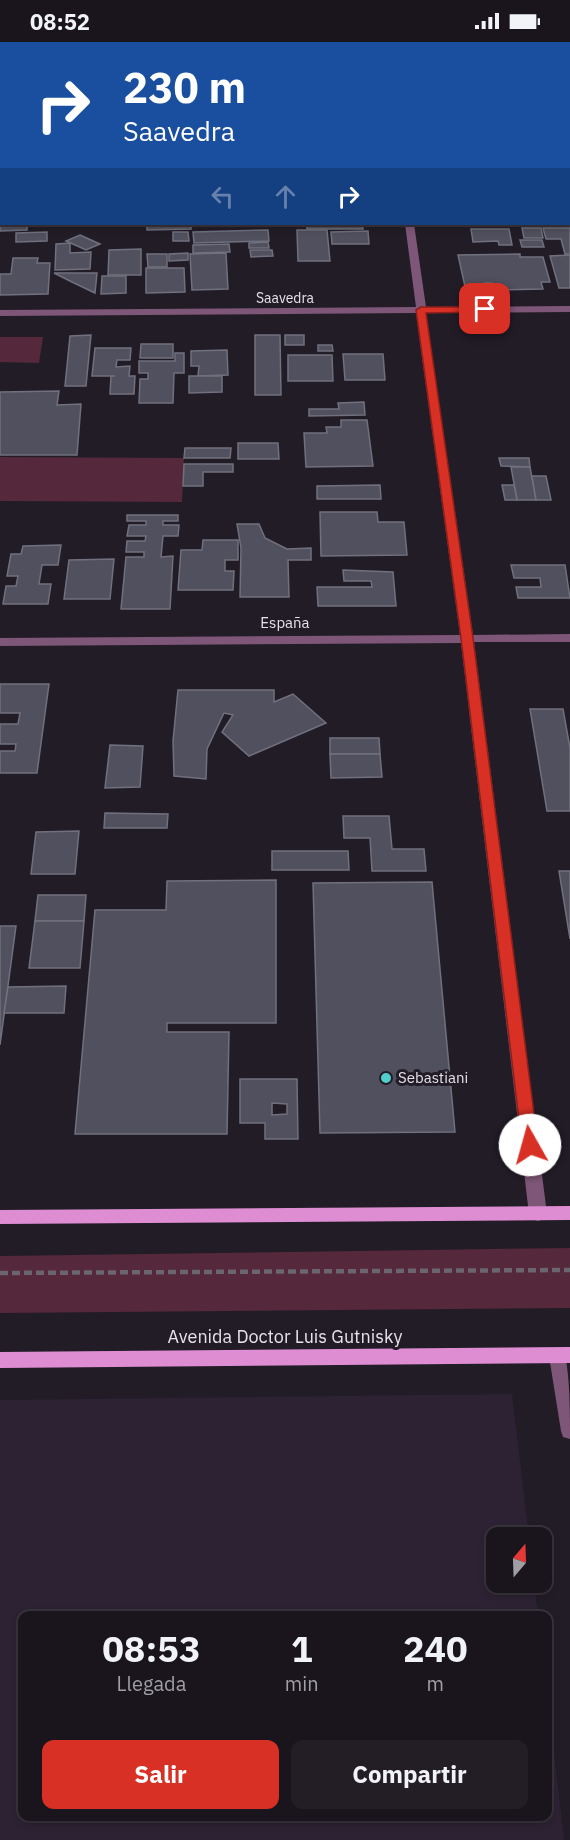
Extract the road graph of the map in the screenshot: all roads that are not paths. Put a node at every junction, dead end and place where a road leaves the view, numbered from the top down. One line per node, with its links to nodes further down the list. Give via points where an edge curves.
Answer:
1 (409, 225): 3 (street)
2 (570, 309): 3 (street, Saavedra)
3 (421, 310): 4 (street, Saavedra); 5 (street)
4 (0, 313)
5 (467, 638): 6 (street, España); 7 (street, España); 8 (street)
6 (570, 638)
7 (0, 642)
8 (538, 1214): 9 (main road); 10 (main road)
9 (570, 1214)
10 (0, 1217)
11 (564, 1356): 12 (main road, Avenida Doctor Luis Gutnisky); 13 (street)
12 (0, 1360)
13 (570, 1431)

